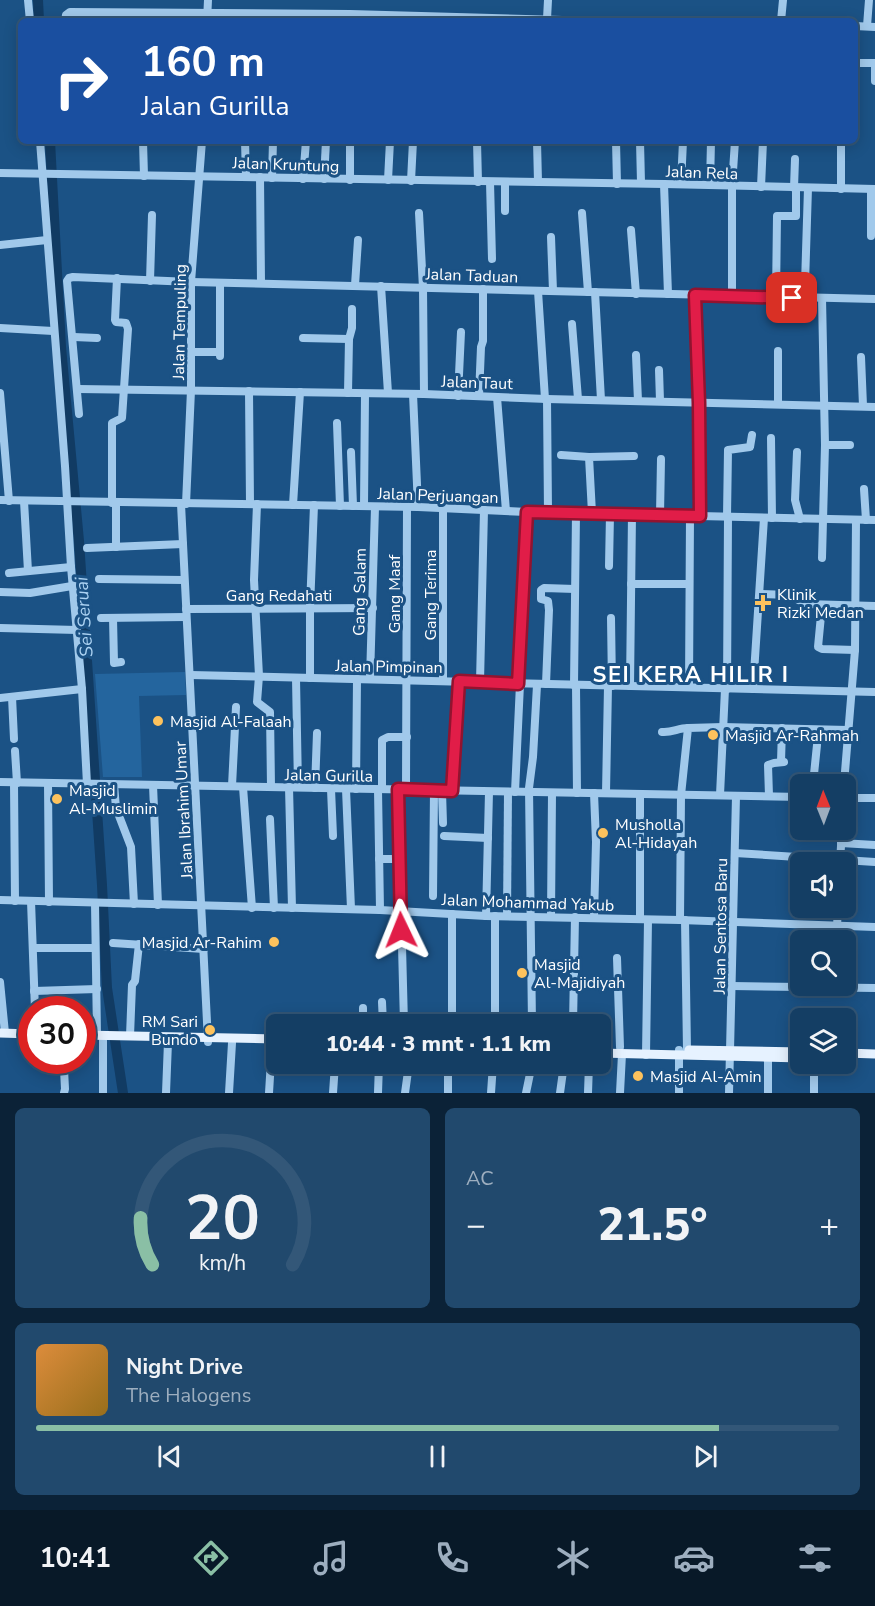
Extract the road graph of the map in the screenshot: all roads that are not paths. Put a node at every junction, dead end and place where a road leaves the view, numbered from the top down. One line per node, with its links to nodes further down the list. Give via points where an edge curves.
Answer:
1 (28, 0): 7 (street)
2 (208, 0): 6 (street)
3 (548, 0): 10 (street)
4 (783, 0): 11 (street)
5 (869, 0): 12 (street)
6 (207, 17): 8 (street, via 70,12); 9 (street)
7 (30, 18)
8 (66, 18)
9 (377, 18)
10 (547, 18)
11 (782, 18)
12 (871, 26)
13 (858, 63): 14 (street)
14 (875, 63): 15 (street)
15 (875, 81)
16 (40, 144): 37 (street)
17 (142, 144): 38 (street)
18 (202, 144): 39 (street, Jalan Tempuling)
19 (245, 144): 40 (street)
20 (273, 144): 42 (street)
21 (306, 144): 43 (street)
22 (326, 144): 44 (street)
23 (350, 144): 45 (street)
24 (390, 144): 46 (street)
25 (413, 144): 47 (street)
26 (477, 144): 48 (street)
27 (537, 144): 52 (street)
28 (616, 144): 54 (street)
29 (640, 144): 53 (street)
30 (683, 144): 56 (street)
31 (711, 144): 57 (street)
32 (735, 144): 58 (street)
33 (763, 144): 59 (street)
34 (840, 144): 62 (street)
35 (795, 159): 60 (street)
36 (0, 173): 37 (street, Jalan Kruntung)
37 (43, 174): 38 (street, Jalan Kruntung); 71 (street)
38 (144, 176): 39 (street, Jalan Kruntung)
39 (200, 176): 40 (street, Jalan Kruntung); 77 (street, Jalan Tempuling)
40 (246, 177): 41 (street, Jalan Kruntung)
41 (260, 177): 42 (street, Jalan Kruntung); 79 (street)
42 (272, 178): 43 (street, Jalan Kruntung)
43 (303, 179): 44 (street, Jalan Kruntung)
44 (324, 179): 45 (street, Jalan Kruntung)
45 (350, 180): 46 (street, Jalan Kruntung)
46 (388, 180): 47 (street, Jalan Kruntung)
47 (411, 181): 48 (street, Jalan Kruntung)
48 (478, 182): 49 (street, Jalan Kruntung)
49 (490, 182): 50 (street, Jalan Kruntung); 74 (street)
50 (505, 182): 51 (street, Jalan Kruntung); 64 (street)
51 (528, 182): 52 (street, Jalan Rela)
52 (538, 182): 54 (street, Jalan Rela)
53 (641, 183): 54 (street, Jalan Rela); 55 (street, Jalan Rela)
54 (617, 184)
55 (664, 184): 56 (street, Jalan Rela); 88 (street)
56 (681, 184): 57 (street, Jalan Rela)
57 (710, 185): 58 (street, Jalan Rela)
58 (732, 186): 59 (street, Jalan Rela); 90 (street)
59 (761, 187): 60 (street, Jalan Rela)
60 (795, 188): 61 (street, Jalan Rela); 91 (street, via 796,216 777,216)
61 (808, 188): 62 (street, Jalan Rela); 92 (street)
62 (841, 189): 63 (street, Jalan Rela)
63 (873, 189): 69 (street)
64 (505, 211)
65 (419, 213): 82 (street)
66 (582, 213): 86 (street)
67 (152, 215): 76 (street)
68 (631, 230): 87 (street)
69 (871, 236)
70 (551, 237): 85 (street)
71 (47, 240): 73 (street); 98 (street)
72 (358, 240): 80 (street)
73 (0, 245)
74 (492, 259)
75 (117, 278): 76 (street, Jalan Taduan); 100 (street, Jalan Taduan, via 68,279); 110 (street, via 115,321 128,326)
76 (150, 281): 77 (street, Jalan Taduan)
77 (191, 282): 78 (street, Jalan Taduan); 105 (street, Jalan Tempuling)
78 (220, 283): 79 (street, Jalan Taduan); 105 (street, via 219,354)
79 (261, 283): 80 (street, Jalan Taduan)
80 (355, 285): 81 (street, Jalan Taduan)
81 (381, 286): 82 (street, Jalan Taduan); 116 (street)
82 (423, 288): 83 (street, Jalan Taduan); 119 (street)
83 (483, 289): 84 (street, Jalan Taduan); 121 (street)
84 (538, 291): 85 (street, Jalan Taduan); 123 (street)
85 (553, 291): 86 (street, Jalan Taduan)
86 (591, 292): 87 (street, Jalan Taduan); 125 (street)
87 (636, 294): 88 (street, Jalan Taduan)
88 (668, 294): 89 (street, Jalan Taduan)
89 (695, 295): 90 (street, Jalan Taduan); 128 (street)
90 (732, 296): 91 (street, Jalan Taduan)
91 (776, 297): 92 (street, Jalan Taduan)
92 (808, 298): 93 (street, Jalan Taduan)
93 (822, 298): 94 (street, Jalan Taduan); 130 (street)
94 (875, 299)
95 (352, 309): 103 (street)
96 (572, 324): 124 (street)
97 (0, 328): 98 (street)
98 (53, 331): 150 (street)
99 (461, 332): 120 (street)
100 (74, 337): 101 (street); 109 (street)
101 (97, 338)
102 (303, 338): 103 (street)
103 (349, 339): 115 (street)
104 (778, 351): 129 (street)
105 (192, 352): 111 (street, Jalan Tempuling)
106 (636, 355): 126 (street)
107 (861, 357): 131 (street)
108 (659, 370): 127 (street)
109 (78, 389): 110 (street, Jalan Taut); 134 (street)
110 (123, 389): 111 (street, Jalan Taut); 151 (street, via 122,419 112,423)
111 (191, 390): 112 (street, Jalan Taut); 152 (street, Jalan Tempuling)
112 (249, 391): 113 (street, Jalan Taut); 153 (street)
113 (300, 392): 115 (street, Jalan Taut); 154 (street)
114 (0, 393): 133 (street)
115 (348, 393): 117 (street, Jalan Taut)
116 (388, 393): 117 (street, Jalan Taut); 118 (street, Jalan Taut)
117 (365, 394): 158 (street)
118 (413, 394): 119 (street, Jalan Taut); 161 (street)
119 (424, 394): 120 (street, Jalan Taut)
120 (458, 396): 121 (street, Jalan Taut)
121 (479, 396): 122 (street, Jalan Taut)
122 (497, 397): 123 (street, Jalan Taut); 164 (street)
123 (546, 399): 124 (street, Jalan Taut); 166 (street)
124 (578, 399): 125 (street, Jalan Taut)
125 (601, 400): 126 (street, Jalan Taut)
126 (638, 401): 127 (street, Jalan Taut)
127 (660, 401): 128 (street, Jalan Taut)
128 (699, 403): 129 (street, Jalan Taut); 173 (street)
129 (778, 404): 130 (street, Jalan Taut)
130 (825, 405): 131 (street, Jalan Taut); 138 (street)
131 (863, 406): 132 (street, Jalan Taut)
132 (875, 407)
133 (1, 412): 148 (street)
134 (79, 414)
135 (337, 423): 156 (street)
136 (752, 435): 174 (street, via 750,447 728,450)
137 (771, 438): 175 (street)
138 (825, 445): 139 (street); 177 (street)
139 (850, 445)
140 (351, 452): 157 (street)
141 (797, 452): 176 (street, via 795,500)
142 (561, 455): 144 (street)
143 (634, 456): 144 (street)
144 (589, 457): 168 (street)
145 (661, 459): 171 (street)
146 (864, 489): 179 (street)
147 (0, 500): 148 (street, Jalan Perjuangan)
148 (9, 501): 149 (street, Jalan Perjuangan)
149 (24, 501): 150 (street, Jalan Perjuangan); 186 (street)
150 (67, 502): 151 (street, Jalan Perjuangan); 185 (street)
151 (114, 503): 152 (street, Jalan Perjuangan); 181 (street)
152 (184, 504): 153 (street, Jalan Perjuangan); 180 (street, Jalan Ibrahim Umar)
153 (254, 504): 154 (street, Jalan Perjuangan); 199 (street)
154 (293, 505): 155 (street, Jalan Perjuangan)
155 (314, 505): 156 (street, Jalan Perjuangan); 200 (street)
156 (340, 506): 157 (street, Jalan Perjuangan)
157 (353, 506): 158 (street, Jalan Perjuangan)
158 (364, 506): 159 (street, Jalan Perjuangan)
159 (375, 507): 160 (street, Jalan Perjuangan); 201 (street, Gang Salam)
160 (407, 507): 161 (street, Jalan Perjuangan); 216 (street, Gang Maaf)
161 (418, 507): 162 (street, Jalan Perjuangan)
162 (443, 509): 163 (street, Jalan Perjuangan); 217 (street, Gang Terima)
163 (484, 510): 164 (street, Jalan Perjuangan); 219 (street)
164 (506, 511): 165 (street, Jalan Perjuangan)
165 (527, 512): 166 (street, Jalan Perjuangan); 220 (street)
166 (548, 512): 167 (street, Jalan Perjuangan)
167 (576, 513): 168 (street, Jalan Perjuangan); 193 (street)
168 (592, 513): 169 (street, Jalan Perjuangan)
169 (610, 514): 170 (street, Jalan Perjuangan); 184 (street)
170 (632, 514): 171 (street, Jalan Perjuangan); 190 (street)
171 (660, 515): 172 (street, Jalan Perjuangan)
172 (690, 516): 173 (street, Jalan Perjuangan); 191 (street)
173 (700, 516): 174 (street, Jalan Perjuangan)
174 (728, 517): 175 (street, Jalan Perjuangan); 228 (street)
175 (768, 518): 176 (street, Jalan Perjuangan); 195 (street)
176 (800, 519): 177 (street, Jalan Perjuangan)
177 (823, 519): 178 (street, Jalan Perjuangan); 183 (street)
178 (856, 520): 179 (street, Jalan Perjuangan); 197 (street)
179 (871, 520)
180 (183, 544): 181 (street); 189 (street, Jalan Ibrahim Umar)
181 (116, 547): 182 (street)
182 (87, 548)
183 (822, 558)
184 (609, 566)
185 (71, 567): 186 (street); 192 (street)
186 (28, 571): 187 (street)
187 (9, 573)
188 (99, 579): 189 (street)
189 (184, 580): 202 (street, Jalan Ibrahim Umar)
190 (631, 584): 191 (street); 225 (street)
191 (689, 584): 226 (street)
192 (72, 586): 194 (street, via 30,593); 207 (street)
193 (575, 589): 222 (street, via 541,590 541,599 549,602); 223 (street)
194 (0, 592)
195 (760, 594): 196 (street, via 791,596 806,604); 229 (street)
196 (822, 605): 197 (street); 208 (street, via 818,647)
197 (855, 606): 198 (street); 208 (street)
198 (875, 606)
199 (255, 608): 200 (street, Gang Redahati); 202 (street, Gang Redahati); 211 (street)
200 (310, 608): 201 (street, Gang Redahati); 213 (street)
201 (373, 608): 215 (street, Gang Salam)
202 (186, 613): 204 (street, Gang Redahati); 210 (street, Jalan Ibrahim Umar)
203 (101, 618): 204 (street, Gang Redahati)
204 (113, 618): 209 (street, via 114,663)
205 (611, 618): 224 (street)
206 (0, 628): 207 (street)
207 (77, 630): 227 (street)
208 (855, 650): 231 (street)
209 (121, 662)
210 (190, 675): 211 (street, Jalan Pimpinan); 253 (street, Jalan Ibrahim Umar)
211 (259, 676): 212 (street, Jalan Pimpinan); 256 (street, via 257,702 270,712)
212 (296, 678): 213 (street, Jalan Pimpinan); 258 (street)
213 (310, 678): 214 (street, Jalan Pimpinan)
214 (357, 679): 215 (street, Jalan Pimpinan); 262 (street)
215 (370, 679): 216 (street, Jalan Pimpinan)
216 (408, 680): 217 (street, Jalan Pimpinan); 241 (street, Gang Maaf)
217 (443, 681): 218 (street, Jalan Pimpinan)
218 (459, 681): 219 (street, Jalan Pimpinan); 266 (street)
219 (480, 682): 220 (street, Jalan Pimpinan)
220 (519, 684): 221 (street, Jalan Pimpinan); 268 (street)
221 (537, 684): 222 (street, Jalan Pimpinan); 269 (street)
222 (546, 684): 223 (street, Jalan Pimpinan)
223 (575, 685): 224 (street, Jalan Pimpinan); 271 (street)
224 (610, 686): 225 (street, Jalan Pimpinan); 273 (street)
225 (630, 686): 226 (street, Jalan Pimpinan)
226 (689, 687): 228 (street, Jalan Pimpinan)
227 (82, 689): 232 (street); 250 (street)
228 (726, 689): 229 (street, Jalan Pimpinan); 235 (street)
229 (753, 689): 231 (street, Jalan Pimpinan)
230 (875, 692): 231 (street, Jalan Pimpinan)
231 (852, 695): 238 (street)
232 (12, 697): 233 (street); 242 (street)
233 (0, 698)
234 (236, 707): 254 (street)
235 (723, 726): 236 (street); 237 (street); 276 (street)
236 (688, 728): 239 (street); 275 (street)
237 (782, 728): 238 (street); 278 (street, via 783,762 768,765)
238 (848, 730): 246 (street)
239 (662, 732)
240 (317, 733): 259 (street)
241 (407, 737): 263 (street, Gang Maaf); 264 (street, via 382,740)
242 (14, 739)
243 (817, 745): 245 (street)
244 (15, 751): 248 (street)
245 (814, 774)
246 (845, 774)
247 (0, 782): 248 (street, Jalan Gurilla)
248 (15, 783): 249 (street, Jalan Gurilla); 299 (street)
249 (48, 783): 250 (street, Jalan Gurilla); 301 (street)
250 (89, 784): 251 (street, Jalan Gurilla)
251 (110, 784): 252 (street, Jalan Gurilla); 303 (street, via 131,847)
252 (153, 785): 253 (street, Jalan Gurilla); 304 (street)
253 (196, 785): 254 (street, Jalan Gurilla); 305 (street, Jalan Ibrahim Umar)
254 (232, 786): 255 (street, Jalan Gurilla)
255 (243, 787): 256 (street, Jalan Gurilla); 306 (street)
256 (272, 787): 257 (street, Jalan Gurilla)
257 (289, 787): 258 (street, Jalan Gurilla); 308 (street)
258 (298, 788): 259 (street, Jalan Gurilla)
259 (315, 788): 260 (street, Jalan Gurilla)
260 (331, 789): 261 (street, Jalan Gurilla); 284 (street)
261 (346, 789): 262 (street, Jalan Gurilla); 309 (street)
262 (356, 789): 264 (street, Jalan Gurilla)
263 (402, 789): 264 (street, Jalan Gurilla); 265 (street, Jalan Gurilla); 294 (street, Gang Maaf)
264 (380, 790): 293 (street)
265 (438, 791): 266 (street, Jalan Gurilla); 283 (street); 297 (street)
266 (452, 791): 267 (street, Jalan Gurilla)
267 (489, 792): 268 (street, Jalan Gurilla); 286 (street)
268 (512, 792): 269 (street, Jalan Gurilla); 315 (street)
269 (530, 792): 270 (street, Jalan Gurilla); 316 (street)
270 (552, 793): 271 (street, Jalan Gurilla); 317 (street)
271 (577, 793): 272 (street, Jalan Gurilla)
272 (594, 793): 273 (street, Jalan Gurilla); 319 (street)
273 (606, 793): 274 (street, Jalan Gurilla)
274 (640, 794): 275 (street, Jalan Gurilla); 321 (street)
275 (681, 795): 276 (street, Jalan Gurilla); 322 (street)
276 (720, 795): 277 (street, Jalan Gurilla)
277 (736, 796): 278 (street, Jalan Gurilla); 291 (street, Jalan Sentosa Baru)
278 (769, 796): 279 (street, Jalan Gurilla)
279 (790, 797)
280 (856, 798): 281 (street)
281 (875, 798)
282 (270, 819): 307 (street)
283 (443, 823)
284 (333, 836)
285 (444, 836): 286 (street)
286 (488, 838): 313 (street)
287 (841, 840): 288 (street)
288 (841, 843): 289 (street); 290 (street)
289 (875, 845)
290 (840, 852)
291 (735, 853): 292 (street); 323 (street, Jalan Sentosa Baru)
292 (790, 857)
293 (379, 860): 294 (street); 310 (street)
294 (399, 860): 311 (street, Gang Maaf)
295 (856, 861): 296 (street)
296 (875, 862)
297 (433, 896)
298 (0, 900): 299 (street, Jalan Mohammad Yakub)
299 (15, 901): 300 (street, Jalan Mohammad Yakub)
300 (31, 901): 301 (street, Jalan Mohammad Yakub); 328 (street)
301 (49, 902): 302 (street, Jalan Mohammad Yakub)
302 (97, 904): 303 (street, Jalan Mohammad Yakub); 329 (street)
303 (135, 904): 304 (street, Jalan Mohammad Yakub)
304 (158, 905): 305 (street, Jalan Mohammad Yakub)
305 (203, 906): 306 (street, Jalan Mohammad Yakub); 330 (street, Jalan Ibrahim Umar)
306 (252, 908): 307 (street, Jalan Mohammad Yakub)
307 (274, 908): 308 (street, Jalan Mohammad Yakub)
308 (292, 908): 309 (street, Jalan Mohammad Yakub)
309 (351, 909): 310 (street, Jalan Mohammad Yakub)
310 (380, 910): 311 (street, Jalan Mohammad Yakub)
311 (400, 911): 312 (street, Jalan Mohammad Yakub); 342 (street, Gang Maaf)
312 (452, 914): 313 (street, Jalan Mohammad Yakub); 343 (street)
313 (486, 916): 314 (street, Jalan Mohammad Yakub)
314 (495, 916): 315 (street, Jalan Mohammad Yakub); 344 (street)
315 (507, 916): 316 (street, Jalan Mohammad Yakub)
316 (532, 916): 317 (street, Jalan Mohammad Yakub); 345 (street)
317 (551, 917): 318 (street, Jalan Mohammad Yakub)
318 (575, 917): 319 (street, Jalan Mohammad Yakub); 346 (street)
319 (594, 918): 321 (street, Jalan Mohammad Yakub)
320 (837, 918): 324 (street)
321 (644, 919): 322 (street, Jalan Mohammad Yakub); 362 (street)
322 (682, 920): 323 (street, Jalan Mohammad Yakub); 364 (street)
323 (732, 922): 324 (street, Jalan Mohammad Yakub); 333 (street, Jalan Sentosa Baru)
324 (837, 926): 325 (street, Jalan Mohammad Yakub)
325 (875, 927)
326 (113, 943): 327 (street)
327 (139, 944): 330 (street); 351 (street)
328 (33, 948): 329 (street); 336 (street)
329 (95, 948): 335 (street)
330 (204, 948): 354 (street, Jalan Ibrahim Umar)
331 (617, 958): 360 (street)
332 (0, 982): 348 (street)
333 (732, 986): 334 (street); 366 (street, Jalan Sentosa Baru)
334 (875, 988)
335 (97, 989): 336 (street); 352 (street)
336 (34, 991): 337 (street)
337 (34, 996)
338 (382, 1002): 341 (street)
339 (363, 1008): 340 (street)
340 (363, 1014)
341 (383, 1014)
342 (404, 1014)
343 (452, 1014)
344 (495, 1014)
345 (532, 1014)
346 (573, 1014)
347 (18, 1034): 348 (main road)
348 (2, 1035): 349 (main road)
349 (18, 1037)
350 (96, 1037): 352 (main road)
351 (125, 1037): 352 (main road); 354 (main road); 355 (main road)
352 (104, 1038): 353 (main road); 384 (street)
353 (96, 1039)
354 (208, 1040): 355 (main road); 356 (main road); 357 (main road)
355 (168, 1042): 385 (street)
356 (232, 1043): 358 (main road); 386 (street)
357 (266, 1043)
358 (266, 1043)
359 (611, 1049): 360 (main road)
360 (621, 1051): 361 (main road); 362 (main road); 396 (street)
361 (611, 1052)
362 (646, 1052): 364 (main road)
363 (790, 1052): 366 (main road)
364 (683, 1053): 366 (main road); 397 (street)
365 (856, 1053): 367 (main road)
366 (731, 1054): 368 (main road); 398 (street, Jalan Sentosa Baru)
367 (875, 1054)
368 (768, 1058): 369 (main road); 399 (street)
369 (790, 1058)
370 (856, 1059): 371 (main road)
371 (875, 1060)
372 (64, 1074): 383 (street)
373 (271, 1074): 387 (street)
374 (334, 1074): 388 (street)
375 (379, 1074): 389 (street)
376 (408, 1074): 390 (street)
377 (448, 1074): 391 (street)
378 (493, 1074): 392 (street)
379 (530, 1074): 393 (street)
380 (563, 1074): 394 (street)
381 (589, 1074): 395 (street)
382 (814, 1074): 400 (street)
383 (64, 1093)
384 (103, 1093)
385 (166, 1093)
386 (229, 1093)
387 (269, 1093)
388 (333, 1093)
389 (378, 1093)
390 (405, 1093)
391 (448, 1093)
392 (491, 1093)
393 (526, 1093)
394 (560, 1093)
395 (588, 1093)
396 (620, 1093)
397 (679, 1093)
398 (729, 1093)
399 (768, 1093)
400 (814, 1093)

